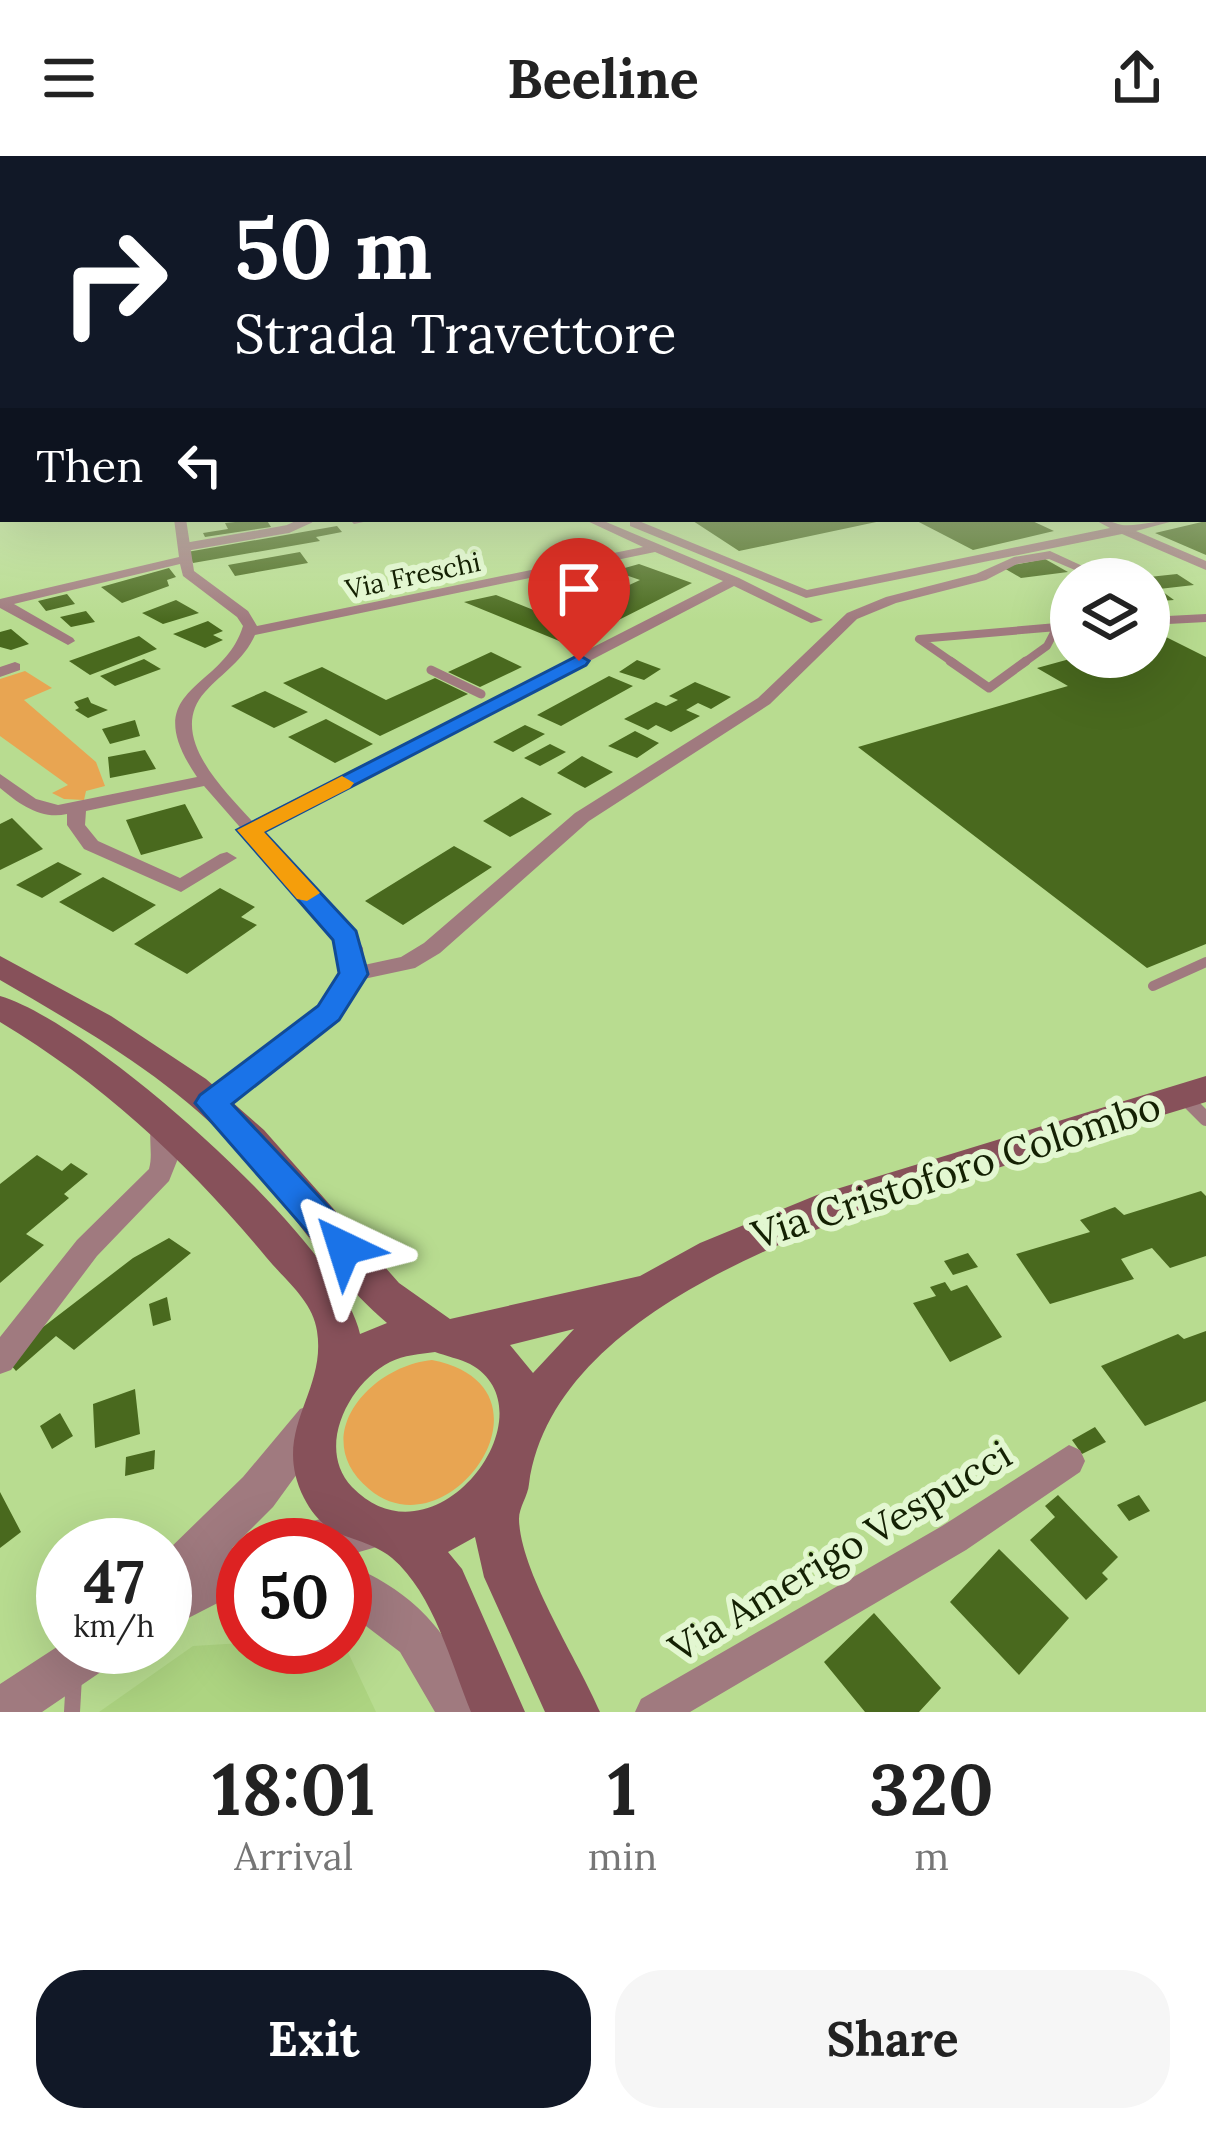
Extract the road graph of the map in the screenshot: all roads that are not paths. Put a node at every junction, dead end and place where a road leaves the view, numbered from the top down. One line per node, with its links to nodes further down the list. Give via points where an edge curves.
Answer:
1 (180, 522): 9 (street)
2 (303, 522): 9 (lane)
3 (596, 522): 8 (street)
4 (632, 522): 7 (street, via 794,590 820,593)
5 (1106, 522): 7 (street)
6 (1161, 522): 7 (street)
7 (1124, 530): 11 (street)
8 (656, 548): 12 (street); 18 (street, Via Freschi)
9 (185, 553): 13 (street); 18 (street, via 188,573 243,614)
10 (1059, 558): 29 (street, via 1014,562 852,616 764,701 582,818 432,948 407,963)
11 (1206, 566)
12 (734, 581): 15 (street); 25 (street)
13 (1, 603): 19 (street)
14 (1206, 618): 16 (lane)
15 (816, 620)
16 (1170, 620)
17 (1057, 627): 17 (lane, via 1025,627 920,639 989,688 1047,646)
18 (250, 632): 23 (street, via 184,715 186,741)
19 (68, 641)
20 (431, 670): 21 (lane)
21 (481, 694)
22 (0, 779): 24 (street, via 30,803)
23 (208, 780): 24 (street); 25 (street)
24 (76, 810): 26 (street, via 76,825 92,845 181,886)
25 (249, 830): 29 (street, via 346,938)
26 (226, 858)
27 (1206, 962): 30 (lane)
28 (0, 966): 33 (main road, via 139,1048)
29 (354, 974): 33 (street, via 328,1013)
30 (1153, 986)
31 (0, 1007): 34 (main road)
32 (1198, 1102): 35 (main road, Via Cristoforo Colombo, via 791,1218)
33 (211, 1103): 36 (main road, via 392,1306)
34 (160, 1114): 37 (street, via 167,1138 160,1174 86,1248); 38 (main road, via 328,1304 342,1349)
35 (645, 1292): 36 (main road, Via Cristoforo Colombo, via 484,1333); 39 (main road, Via Cristoforo Colombo, via 553,1380)
36 (444, 1334): 38 (main road, via 402,1337 370,1351); 39 (main road, via 481,1346 503,1364)
37 (0, 1360)
38 (324, 1404): 42 (main road, via 313,1447 323,1485 347,1516); 44 (street, via 258,1492)
39 (524, 1420): 41 (main road)
40 (1070, 1461): 53 (street, Via Amerigo Vespucci, via 954,1538)
41 (510, 1473): 42 (main road, via 454,1525); 52 (main road, via 495,1518 509,1577)
42 (388, 1532): 43 (street); 51 (main road, via 444,1587)
43 (372, 1534)
44 (192, 1558)
45 (372, 1599): 50 (street, via 397,1612 436,1659)
46 (56, 1674): 48 (street)
47 (82, 1674): 49 (lane)
48 (0, 1712)
49 (72, 1712)
50 (459, 1712)
51 (498, 1712)
52 (573, 1712)
53 (654, 1712)

